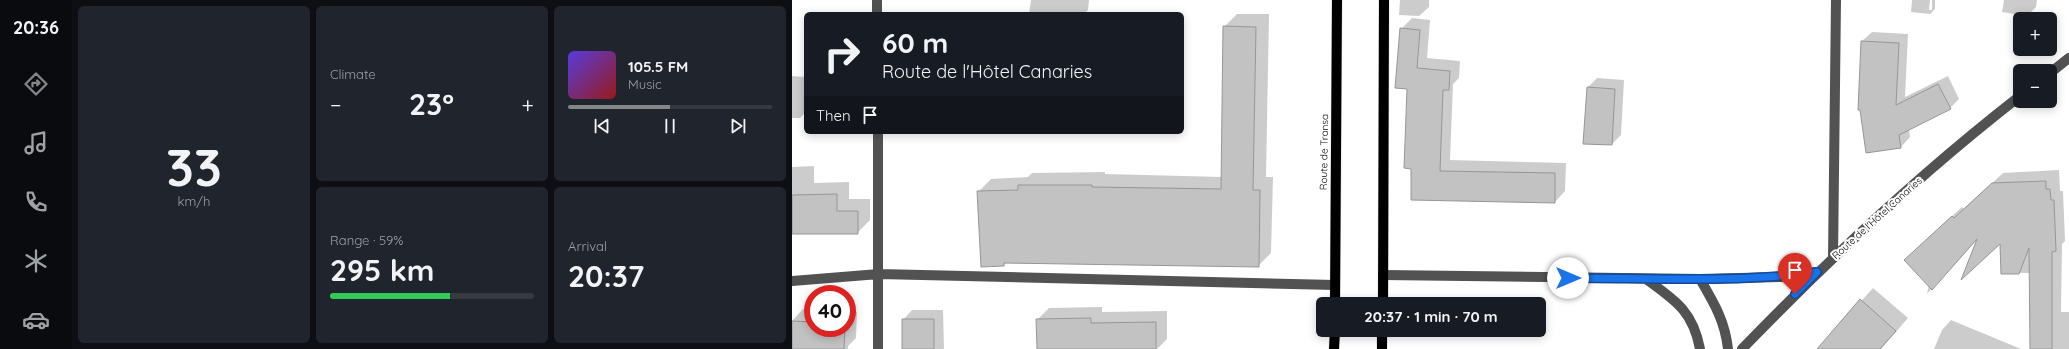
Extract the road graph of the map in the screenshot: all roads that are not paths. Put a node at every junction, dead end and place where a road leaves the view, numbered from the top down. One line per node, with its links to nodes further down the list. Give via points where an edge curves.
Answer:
1 (877, 0): 5 (street)
2 (1338, 0): 17 (main road, Route de Transa)
3 (1384, 0): 13 (main road)
4 (1836, 0): 10 (street)
5 (877, 12)
6 (2069, 58): 7 (street)
7 (2057, 67)
8 (2013, 102): 10 (street, Route de l'Hôtel Canaries, via 1934,166)
9 (878, 134): 12 (street)
10 (1833, 258): 11 (street, Route de l'Hôtel Canaries)
11 (1817, 272): 15 (street, via 1781,277); 27 (street, Route de l'Hôtel Canaries)
12 (879, 274): 16 (street); 17 (street); 22 (street)
13 (1383, 276): 14 (street); 19 (main road)
14 (1646, 279): 15 (street); 25 (street, via 1679,304 1695,329)
15 (1700, 280): 26 (street, via 1715,304 1726,330)
16 (792, 282)
17 (1335, 285): 18 (main road, Route de Transa)
18 (1335, 297)
19 (1383, 297)
20 (1335, 337): 23 (main road)
21 (1382, 337): 24 (main road)
22 (878, 349)
23 (1334, 349)
24 (1382, 349)
25 (1700, 349)
26 (1728, 349)
27 (1742, 349)

